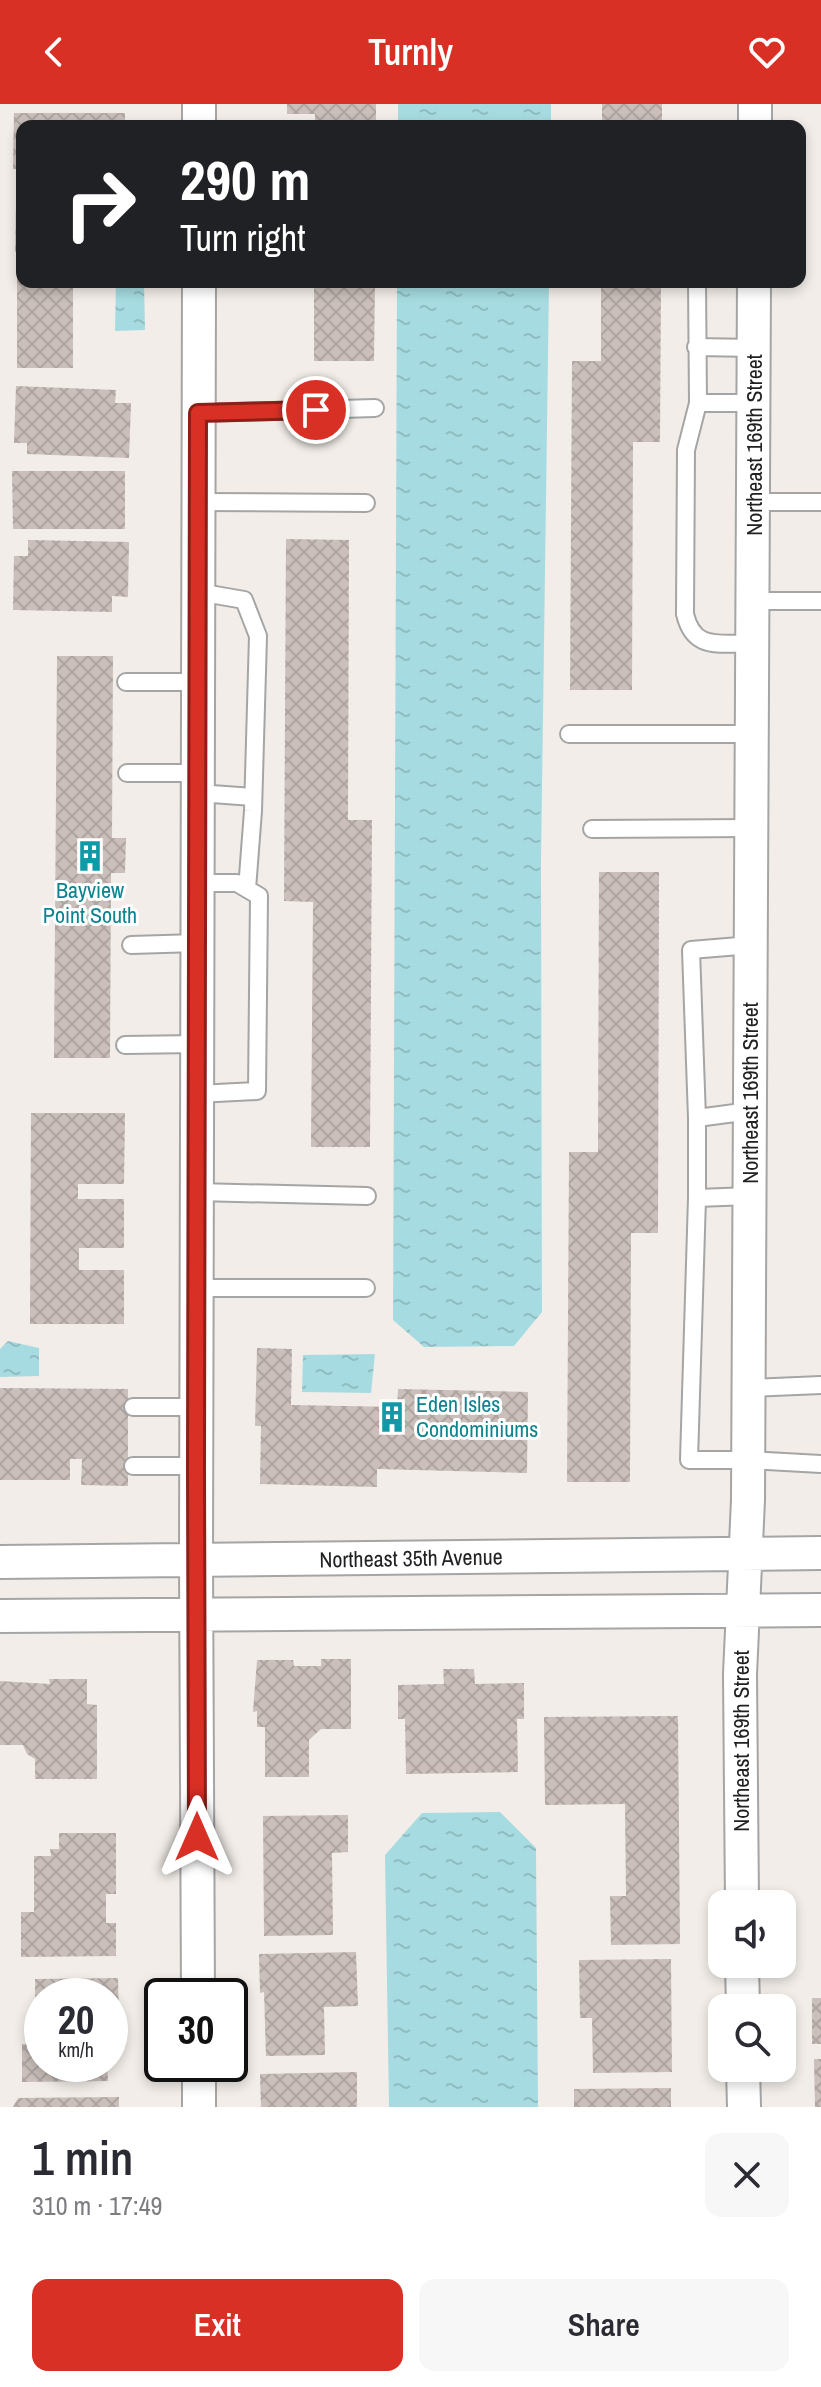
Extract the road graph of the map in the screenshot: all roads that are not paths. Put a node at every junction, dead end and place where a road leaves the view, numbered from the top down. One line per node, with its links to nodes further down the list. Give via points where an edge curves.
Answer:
1 (199, 288): 9 (street)
2 (697, 288): 4 (lane)
3 (754, 288): 5 (street, Northeast 169th Street)
4 (696, 347): 5 (lane); 6 (lane)
5 (754, 348): 7 (street, Northeast 169th Street)
6 (698, 403): 7 (lane); 17 (lane, via 686,450 685,614 695,638)
7 (754, 403): 11 (street, Northeast 169th Street)
8 (375, 408): 9 (lane)
9 (198, 413): 10 (street)
10 (198, 502): 13 (lane); 14 (street)
11 (753, 502): 12 (lane); 15 (street, Northeast 169th Street)
12 (821, 502)
13 (366, 503)
14 (198, 592): 19 (street); 24 (lane, via 244,600 258,636)
15 (753, 601): 16 (lane); 17 (street, Northeast 169th Street)
16 (821, 601)
17 (752, 644): 21 (street, Northeast 169th Street)
18 (126, 682): 19 (lane)
19 (198, 682): 23 (street)
20 (569, 734): 21 (lane)
21 (752, 734): 25 (street, Northeast 169th Street)
22 (127, 773): 23 (lane)
23 (197, 783): 24 (lane); 27 (street)
24 (253, 797): 28 (lane)
25 (751, 828): 26 (lane); 31 (street, Northeast 169th Street)
26 (592, 829)
27 (197, 883): 28 (lane, via 237,883); 29 (street)
28 (247, 889): 34 (lane, via 259,896 257,1091)
29 (197, 943): 30 (lane); 32 (street)
30 (131, 945)
31 (751, 945): 35 (street, Northeast 169th Street); 36 (lane, via 691,950)
32 (197, 1044): 33 (lane); 34 (street)
33 (125, 1045)
34 (197, 1094): 37 (street)
35 (750, 1111): 36 (lane); 39 (street, Northeast 169th Street)
36 (697, 1118): 40 (lane)
37 (197, 1192): 38 (lane); 41 (street)
38 (367, 1196)
39 (750, 1196): 40 (lane); 44 (street, Northeast 169th Street)
40 (697, 1198): 47 (lane, via 689,1460)
41 (196, 1288): 42 (lane); 46 (street)
42 (366, 1288)
43 (821, 1385): 44 (lane)
44 (749, 1388): 47 (street, Northeast 169th Street)
45 (133, 1407): 46 (lane)
46 (196, 1407): 50 (street)
47 (748, 1460): 48 (lane); 52 (street, Northeast 169th Street)
48 (821, 1464)
49 (133, 1466): 50 (lane)
50 (196, 1466): 53 (street)
51 (821, 1553): 52 (street, Northeast 35th Avenue)
52 (745, 1554): 53 (street, Northeast 35th Avenue); 56 (street, Northeast 169th Street)
53 (196, 1561): 54 (street, Northeast 35th Avenue); 57 (street)
54 (0, 1562)
55 (821, 1610): 56 (street)
56 (742, 1611): 57 (street); 59 (street, Northeast 169th Street)
57 (196, 1615): 58 (street); 60 (street)
58 (0, 1616)
59 (742, 1890)
60 (198, 1978)
61 (199, 2082): 63 (street)
62 (743, 2082): 64 (street)
63 (199, 2107)
64 (744, 2107)

